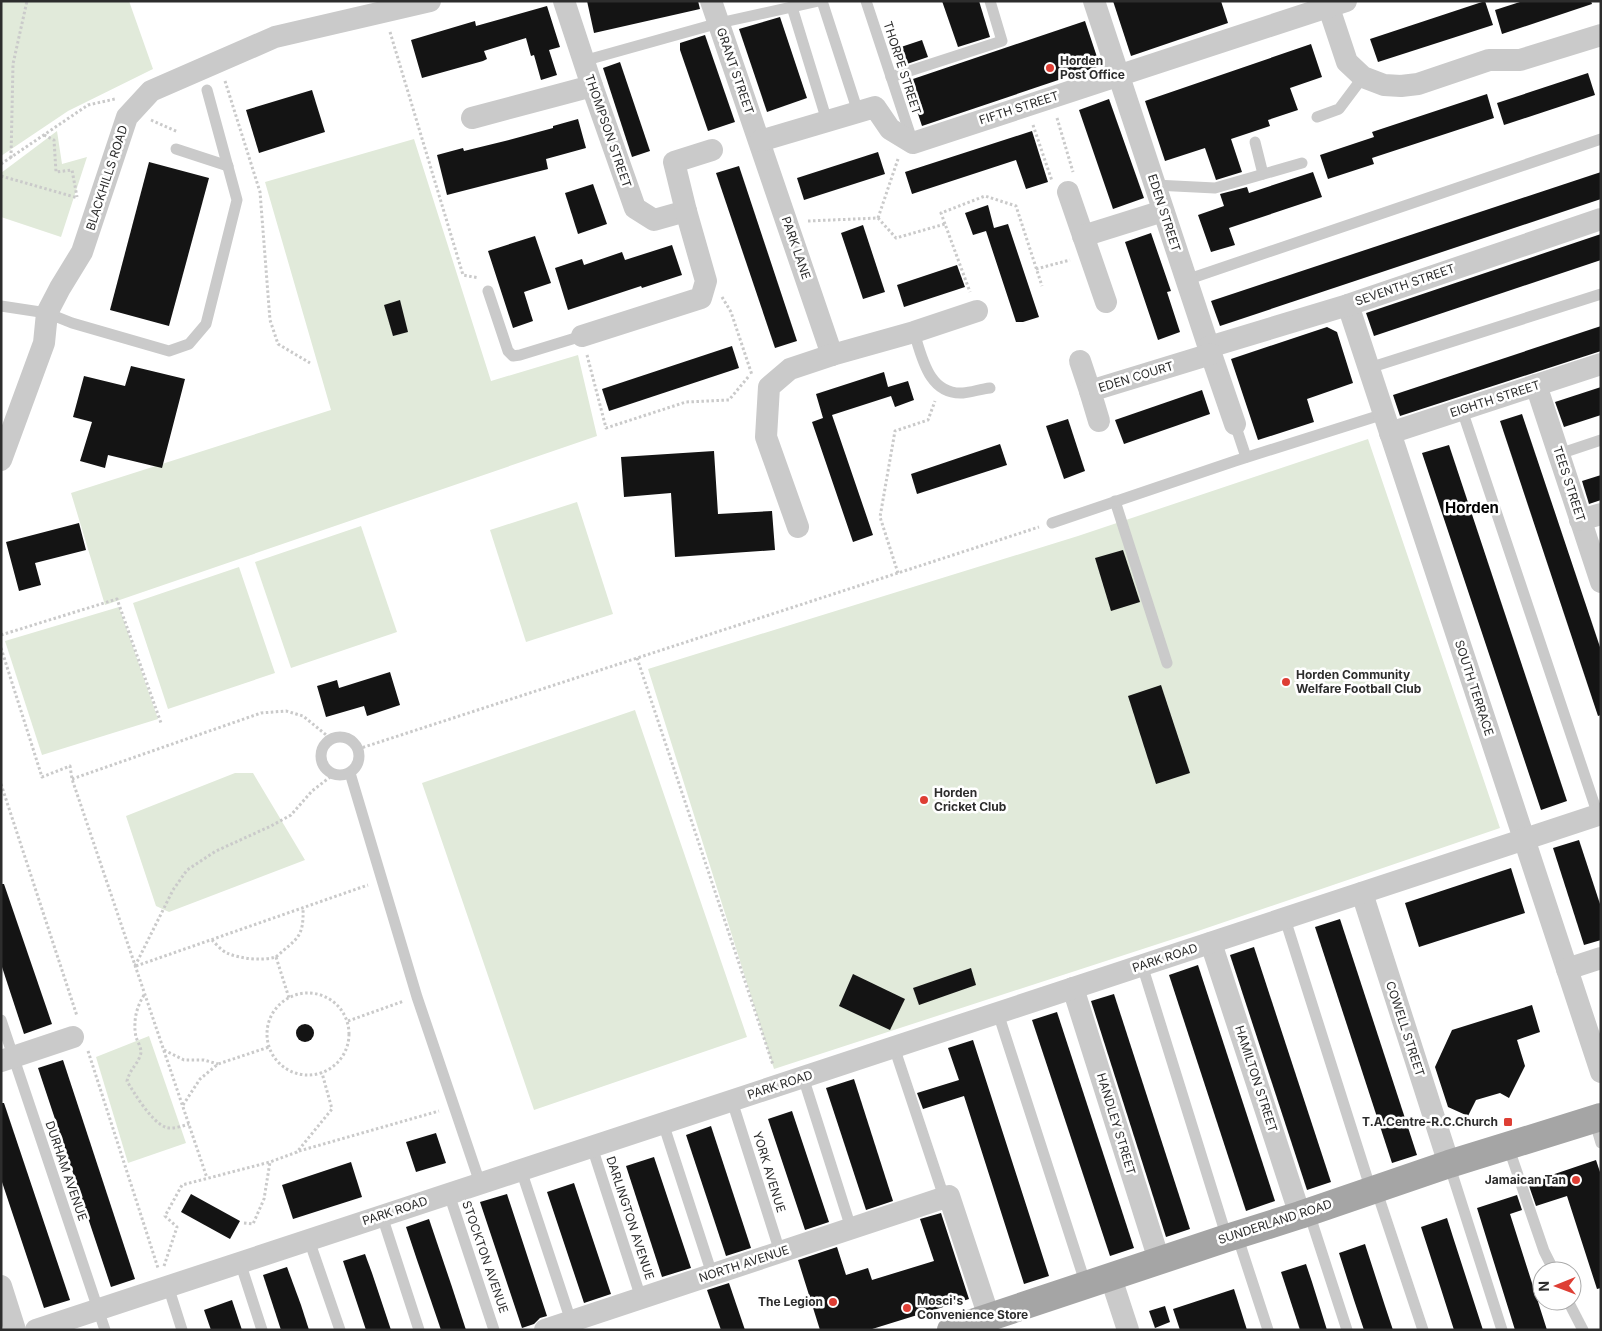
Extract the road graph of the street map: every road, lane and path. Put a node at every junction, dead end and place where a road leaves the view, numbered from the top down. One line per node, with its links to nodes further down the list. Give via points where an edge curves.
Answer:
1 (27, 1): 37 (path, via 12,64)
2 (430, 1): 11 (street, BLACKHILLS ROAD)
3 (564, 1): 14 (street, THOMPSON STREET)
4 (711, 1): 12 (street, GRANT STREET)
5 (821, 1): 10 (lane); 25 (lane)
6 (866, 1): 17 (lane, THORPE STREET)
7 (990, 1): 17 (lane, via 1002,41)
8 (1094, 1): 16 (street, EDEN STREET)
9 (1338, 4): 16 (street, FIFTH STREET); 18 (street, via 1348,62)
10 (792, 7): 12 (lane); 28 (lane)
11 (384, 12): 15 (street, BLACKHILLS ROAD, via 276,37); 58 (path, via 462,275 481,278)
12 (719, 23): 14 (lane); 32 (street, GRANT STREET)
13 (1601, 35): 18 (street, via 1520,60 1489,60 1418,84 1384,85)
14 (583, 61): 19 (street, THOMPSON STREET)
15 (218, 62): 24 (street, BLACKHILLS ROAD, via 152,91); 70 (path, via 260,192 270,320 278,344)
16 (1119, 76): 21 (street, FIFTH STREET); 44 (street, EDEN STREET)
17 (891, 77): 31 (lane, THORPE STREET)
18 (1363, 77): 26 (lane, via 1340,109)
19 (592, 86): 27 (street); 47 (street, THOMPSON STREET, via 636,208 654,220)
20 (207, 90): 40 (lane)
21 (1051, 98): 23 (street, FIFTH STREET); 43 (path)
22 (88, 105): 29 (path)
23 (1026, 106): 31 (street, FIFTH STREET); 43 (path)
24 (132, 112): 36 (path, via 188,137); 46 (street, BLACKHILLS ROAD, via 127,118)
25 (858, 112): 28 (street); 31 (street, via 875,107 890,129)
26 (1317, 117)
27 (472, 118)
28 (827, 121): 32 (street)
29 (44, 135): 37 (path); 45 (path, via 54,140 56,172 72,170)
30 (1601, 139): 55 (lane)
31 (909, 140): 49 (path)
32 (760, 141): 51 (street, PARK LANE)
33 (1255, 142): 41 (lane)
34 (176, 149): 36 (lane)
35 (712, 150): 47 (street, via 674,162)
36 (195, 156): 40 (lane)
37 (11, 158): 39 (path)
38 (1302, 163): 41 (lane)
39 (1, 164)
40 (228, 166): 64 (lane, via 237,200 206,324 189,344 168,351 72,324)
41 (1263, 174): 44 (lane, via 1215,188)
42 (1, 176): 45 (path)
43 (1065, 184): 53 (street)
44 (1155, 185): 48 (street, EDEN STREET)
45 (77, 198): 46 (path)
46 (99, 204): 64 (street, BLACKHILLS ROAD, via 82,252)
47 (686, 211): 57 (street, via 706,281)
48 (1164, 211): 53 (street); 55 (street, EDEN STREET)
49 (878, 218): 51 (path); 52 (path, via 896,238)
50 (1601, 219): 61 (street, SEVENTH STREET)
51 (787, 223): 68 (street, PARK LANE)
52 (945, 224): 54 (path, via 941,213 985,196 1016,206); 63 (path)
53 (1086, 245): 54 (path); 60 (street)
54 (1036, 269): 56 (path)
55 (1186, 280): 67 (street, EDEN STREET)
56 (1042, 286)
57 (704, 289): 66 (street, via 701,298); 73 (path, via 721,295)
58 (488, 291): 66 (lane, via 508,351 513,356)
59 (1601, 294): 72 (lane)
60 (1106, 302)
61 (1348, 304): 67 (street, SEVENTH STREET); 72 (street, SOUTH TERRACE)
62 (1, 306): 64 (lane)
63 (977, 311): 65 (street)
64 (47, 313): 85 (street, BLACKHILLS ROAD, via 44,343)
65 (914, 332): 68 (street); 75 (lane, via 924,366)
66 (582, 336): 73 (path, via 606,428 686,402 729,400)
67 (1210, 351): 77 (street, EDEN COURT); 80 (street, EDEN STREET)
68 (832, 355): 73 (street)
69 (1080, 361): 77 (street)
70 (310, 363)
71 (1601, 364): 74 (street, EIGHTH STREET)
72 (1369, 368): 81 (street, SOUTH TERRACE)
73 (760, 381): 89 (street, via 766,437)
74 (1536, 386): 78 (street, EIGHTH STREET); 83 (street, TEES STREET)
75 (940, 387): 76 (lane, via 962,393); 90 (path, via 928,420 895,432 880,517)
76 (990, 388)
77 (1090, 391): 79 (street, EDEN COURT)
78 (1462, 410): 81 (street, EIGHTH STREET); 102 (lane)
79 (1099, 421)
80 (1235, 424): 84 (lane)
81 (1387, 424): 84 (lane); 103 (street, SOUTH TERRACE)
82 (1601, 440): 83 (lane)
83 (1559, 454): 87 (street, TEES STREET)
84 (1246, 457): 86 (lane)
85 (1, 460)
86 (1115, 501): 88 (lane); 95 (lane)
87 (1591, 517): 91 (street, TEES STREET)
88 (1052, 523): 90 (path)
89 (798, 527)
90 (898, 573): 94 (path)
91 (1601, 582)
92 (1, 635): 96 (path, via 117,599)
93 (1, 648): 101 (path, via 42,777 70,766)
94 (637, 658): 98 (path); 131 (path)
95 (1167, 663)
96 (161, 723)
97 (330, 738): 98 (lane, via 350,739); 100 (lane, via 320,755 323,765); 101 (path, via 303,716 286,711 261,713)
98 (358, 750): 99 (lane, via 357,766)
99 (350, 773): 100 (lane); 104 (lane)
100 (334, 774): 112 (path, via 312,791 291,815 216,851 187,870 173,890)
101 (72, 778): 112 (path)
102 (1600, 818): 103 (street, PARK ROAD)
103 (1524, 840): 105 (street, PARK ROAD); 114 (street, SOUTH TERRACE)
104 (382, 880): 106 (path); 117 (lane)
105 (1362, 893): 107 (street, PARK ROAD); 142 (street, COWELL STREET)
106 (303, 908): 108 (path); 110 (path, via 304,926 299,937)
107 (1285, 918): 109 (street, PARK ROAD); 146 (lane)
108 (212, 940): 110 (path, via 226,953 240,957 267,960); 112 (path)
109 (1212, 943): 113 (street, PARK ROAD); 149 (street, HAMILTON STREET)
110 (276, 957): 118 (path)
111 (1601, 958): 114 (street)
112 (135, 966): 116 (path)
113 (1142, 966): 115 (street, PARK ROAD); 153 (lane)
114 (1567, 969): 128 (street, SOUTH TERRACE)
115 (1073, 988): 119 (street, PARK ROAD); 156 (street, HANDLEY STREET)
116 (144, 994): 125 (path); 136 (path, via 138,1005 135,1025 140,1057 127,1080 150,1115 165,1127)
117 (416, 996): 121 (path); 134 (lane)
118 (288, 998): 121 (path, via 306,992 317,993 336,1003); 123 (path, via 271,1016 267,1037)
119 (998, 1013): 124 (street, PARK ROAD); 160 (lane)
120 (1, 1020): 126 (lane, DURHAM AVENUE)
121 (348, 1021): 129 (path, via 350,1031 346,1052 336,1065)
122 (73, 1037): 126 (street)
123 (269, 1047): 127 (path); 129 (path, via 281,1065 290,1071 311,1076)
124 (894, 1047): 130 (street, PARK ROAD); 148 (lane)
125 (163, 1049): 127 (path, via 184,1060); 133 (path)
126 (7, 1059): 166 (lane, DURHAM AVENUE)
127 (218, 1064): 133 (path, via 200,1079)
128 (1601, 1072)
129 (322, 1073): 140 (path, via 332,1109)
130 (803, 1077): 131 (street, PARK ROAD); 152 (lane)
131 (780, 1085): 132 (street, PARK ROAD)
132 (732, 1100): 135 (street, PARK ROAD); 155 (lane, YORK AVENUE)
133 (182, 1105): 136 (path)
134 (454, 1106): 140 (path); 145 (lane)
135 (663, 1123): 139 (street, PARK ROAD); 159 (lane)
136 (189, 1124): 144 (path)
137 (1598, 1126): 138 (main road, SUNDERLAND ROAD)
138 (1508, 1146): 142 (main road, SUNDERLAND ROAD); 157 (lane)
139 (592, 1147): 143 (street, PARK ROAD); 163 (lane, DARLINGTON AVENUE)
140 (297, 1152): 141 (path)
141 (270, 1162): 144 (path); 151 (path, via 264,1199 253,1224)
142 (1449, 1164): 146 (main road, SUNDERLAND ROAD); 181 (lane)
143 (521, 1170): 145 (street, PARK ROAD); 167 (lane)
144 (207, 1178): 162 (path, via 182,1184 165,1216 177,1227)
145 (480, 1183): 147 (street, PARK ROAD)
146 (1373, 1189): 149 (main road, SUNDERLAND ROAD); 180 (lane)
147 (449, 1194): 150 (street, PARK ROAD); 174 (lane, STOCKTON AVENUE)
148 (944, 1198): 152 (street, NORTH AVENUE); 165 (street, via 949,1196)
149 (1304, 1214): 153 (main road, SUNDERLAND ROAD); 179 (lane)
150 (382, 1216): 154 (street, PARK ROAD); 173 (lane)
151 (244, 1223)
152 (851, 1228): 155 (street, NORTH AVENUE)
153 (1232, 1236): 156 (main road, SUNDERLAND ROAD); 178 (lane)
154 (309, 1240): 158 (street, PARK ROAD); 172 (lane)
155 (780, 1252): 159 (street, NORTH AVENUE)
156 (1159, 1260): 160 (main road, SUNDERLAND ROAD)
157 (1549, 1261)
158 (240, 1262): 162 (street, PARK ROAD); 171 (lane)
159 (712, 1274): 163 (street, NORTH AVENUE)
160 (1099, 1281): 165 (main road, SUNDERLAND ROAD); 177 (street)
161 (1, 1286): 168 (street)
162 (162, 1288): 166 (street, PARK ROAD); 170 (lane)
163 (641, 1298): 167 (street, NORTH AVENUE)
164 (1573, 1311): 182 (lane)
165 (989, 1317): 176 (main road, SUNDERLAND ROAD)
166 (102, 1319): 169 (street, PARK ROAD)
167 (571, 1321): 175 (street, NORTH AVENUE)
168 (15, 1330)
169 (36, 1330)
170 (182, 1330)
171 (262, 1330)
172 (340, 1330)
173 (420, 1330)
174 (494, 1330)
175 (545, 1330)
176 (951, 1330)
177 (1128, 1330)
178 (1268, 1330)
179 (1347, 1330)
180 (1423, 1330)
181 (1502, 1330)
182 (1583, 1330)

